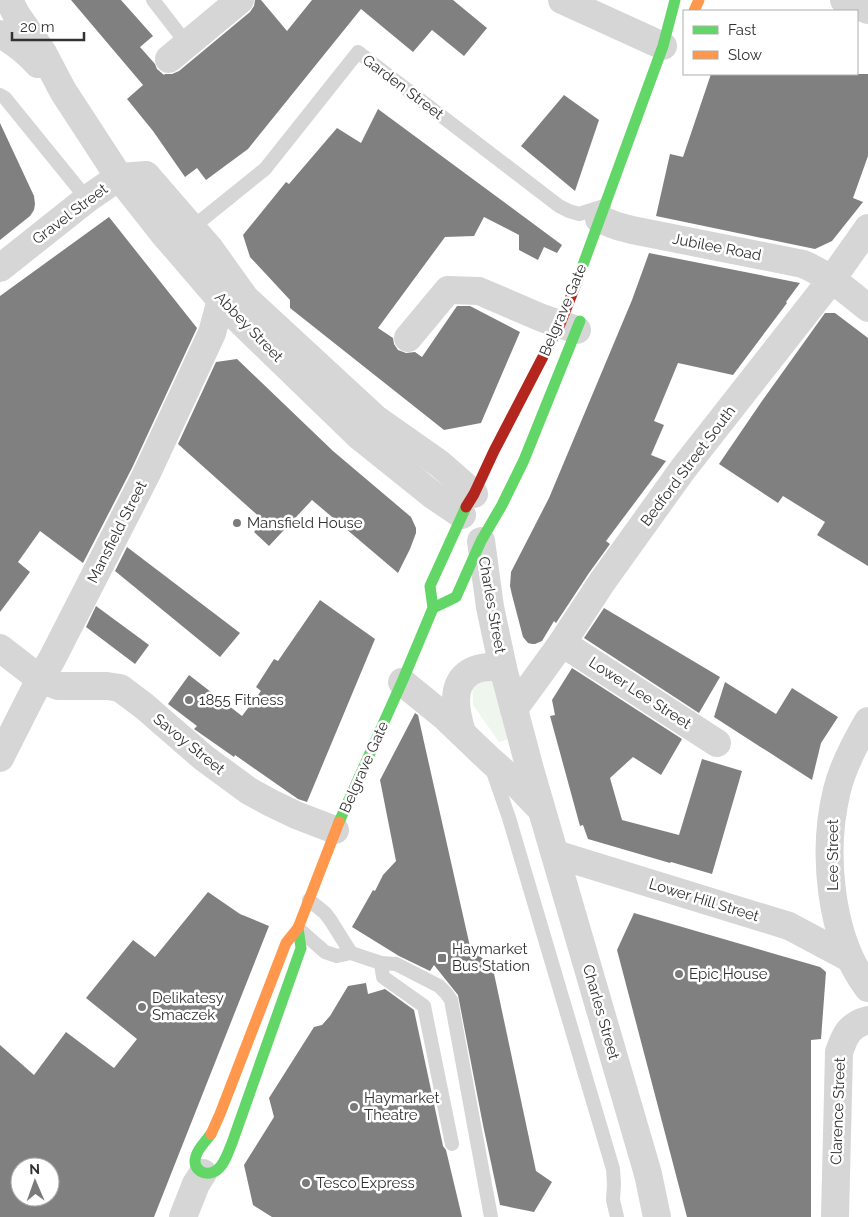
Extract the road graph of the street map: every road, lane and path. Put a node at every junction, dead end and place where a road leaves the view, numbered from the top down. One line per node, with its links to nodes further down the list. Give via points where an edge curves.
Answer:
1 (9, 0): 11 (street, Abbey Street)
2 (153, 0): 10 (lane)
3 (240, 0): 10 (street)
4 (562, 0): 9 (street)
5 (675, 0): 9 (street, Belgrave Gate)
6 (844, 0): 7 (street)
7 (868, 10)
8 (0, 34): 11 (street, Abbey Street, via 29,54)
9 (663, 46): 16 (street, Belgrave Gate)
10 (178, 52)
11 (63, 91): 14 (street, Abbey Street)
12 (0, 95): 15 (lane)
13 (146, 175): 14 (street, Gravel Street); 17 (street, Abbey Street)
14 (118, 177): 15 (street, Gravel Street); 19 (street, Abbey Street)
15 (87, 199): 20 (street, Gravel Street)
16 (611, 221): 17 (lane, Garden Street, via 559,206 358,52 265,169); 21 (street, Jubilee Road, via 632,230 803,264); 24 (street, Belgrave Gate, via 580,272)
17 (193, 227): 19 (lane); 22 (street, Abbey Street, via 210,249)
18 (868, 228): 21 (street, Bedford Street South)
19 (188, 261): 22 (street, Abbey Street)
20 (0, 268)
21 (832, 279): 23 (street, Jubilee Road); 29 (street, Bedford Street South, via 683,469)
22 (232, 303): 26 (street, Abbey Street, via 358,434 434,496); 32 (street, Mansfield Street, via 212,333 146,475)
23 (868, 308)
24 (573, 323): 25 (street, via 479,291 448,290); 26 (street, Belgrave Gate, via 524,460); 26 (street, Belgrave Gate, via 550,344 494,451)
25 (408, 338)
26 (480, 510): 27 (lane); 28 (street, Belgrave Gate, via 430,586)
27 (481, 541): 28 (street, via 456,597); 31 (street, Charles Street)
28 (433, 608): 33 (street, Belgrave Gate)
29 (562, 643): 34 (street, Bedford Street South); 37 (street, Lower Lee Street)
30 (0, 648): 32 (street, Savoy Street)
31 (503, 668): 34 (street, Charles Street); 36 (street, Charles Street, via 484,667 470,672 460,681 456,703)
32 (40, 678): 38 (street, Mansfield Street); 41 (street, Savoy Street, via 58,686 120,688 204,758 249,790 296,815)
33 (402, 682): 36 (street, Charles Street); 41 (street, Belgrave Gate)
34 (514, 709): 40 (street, Charles Street)
35 (868, 721): 46 (street, Lee Street, via 844,767 830,833 833,897)
36 (462, 732): 39 (street, Charles Street)
37 (717, 743)
38 (0, 758)
39 (490, 760): 40 (street, Charles Street); 54 (lane, via 613,1169 613,1200)
40 (541, 808): 42 (street, Charles Street)
41 (335, 830): 43 (street, Belgrave Gate)
42 (555, 854): 46 (street, Lower Hill Street, via 790,926); 55 (street, Charles Street, via 648,1174)
43 (309, 900): 44 (street, Belgrave Gate); 45 (lane, via 325,913)
44 (298, 928): 45 (lane, via 325,952 337,956); 51 (street, Belgrave Gate, via 286,944 220,1114 195,1158 194,1165); 51 (street, Belgrave Gate, via 301,948 232,1143 217,1171)
45 (351, 953): 47 (lane)
46 (849, 958): 48 (street, Lee Street)
47 (381, 963): 50 (lane, via 383,977 424,1006); 53 (lane, via 396,964 439,986 451,1000)
48 (868, 988)
49 (868, 1020): 56 (street, Clarence Street, via 858,1023 845,1035 839,1052)
50 (452, 1144)
51 (203, 1173): 52 (street)
52 (183, 1217)
53 (491, 1217)
54 (617, 1217)
55 (657, 1217)
56 (835, 1217)

